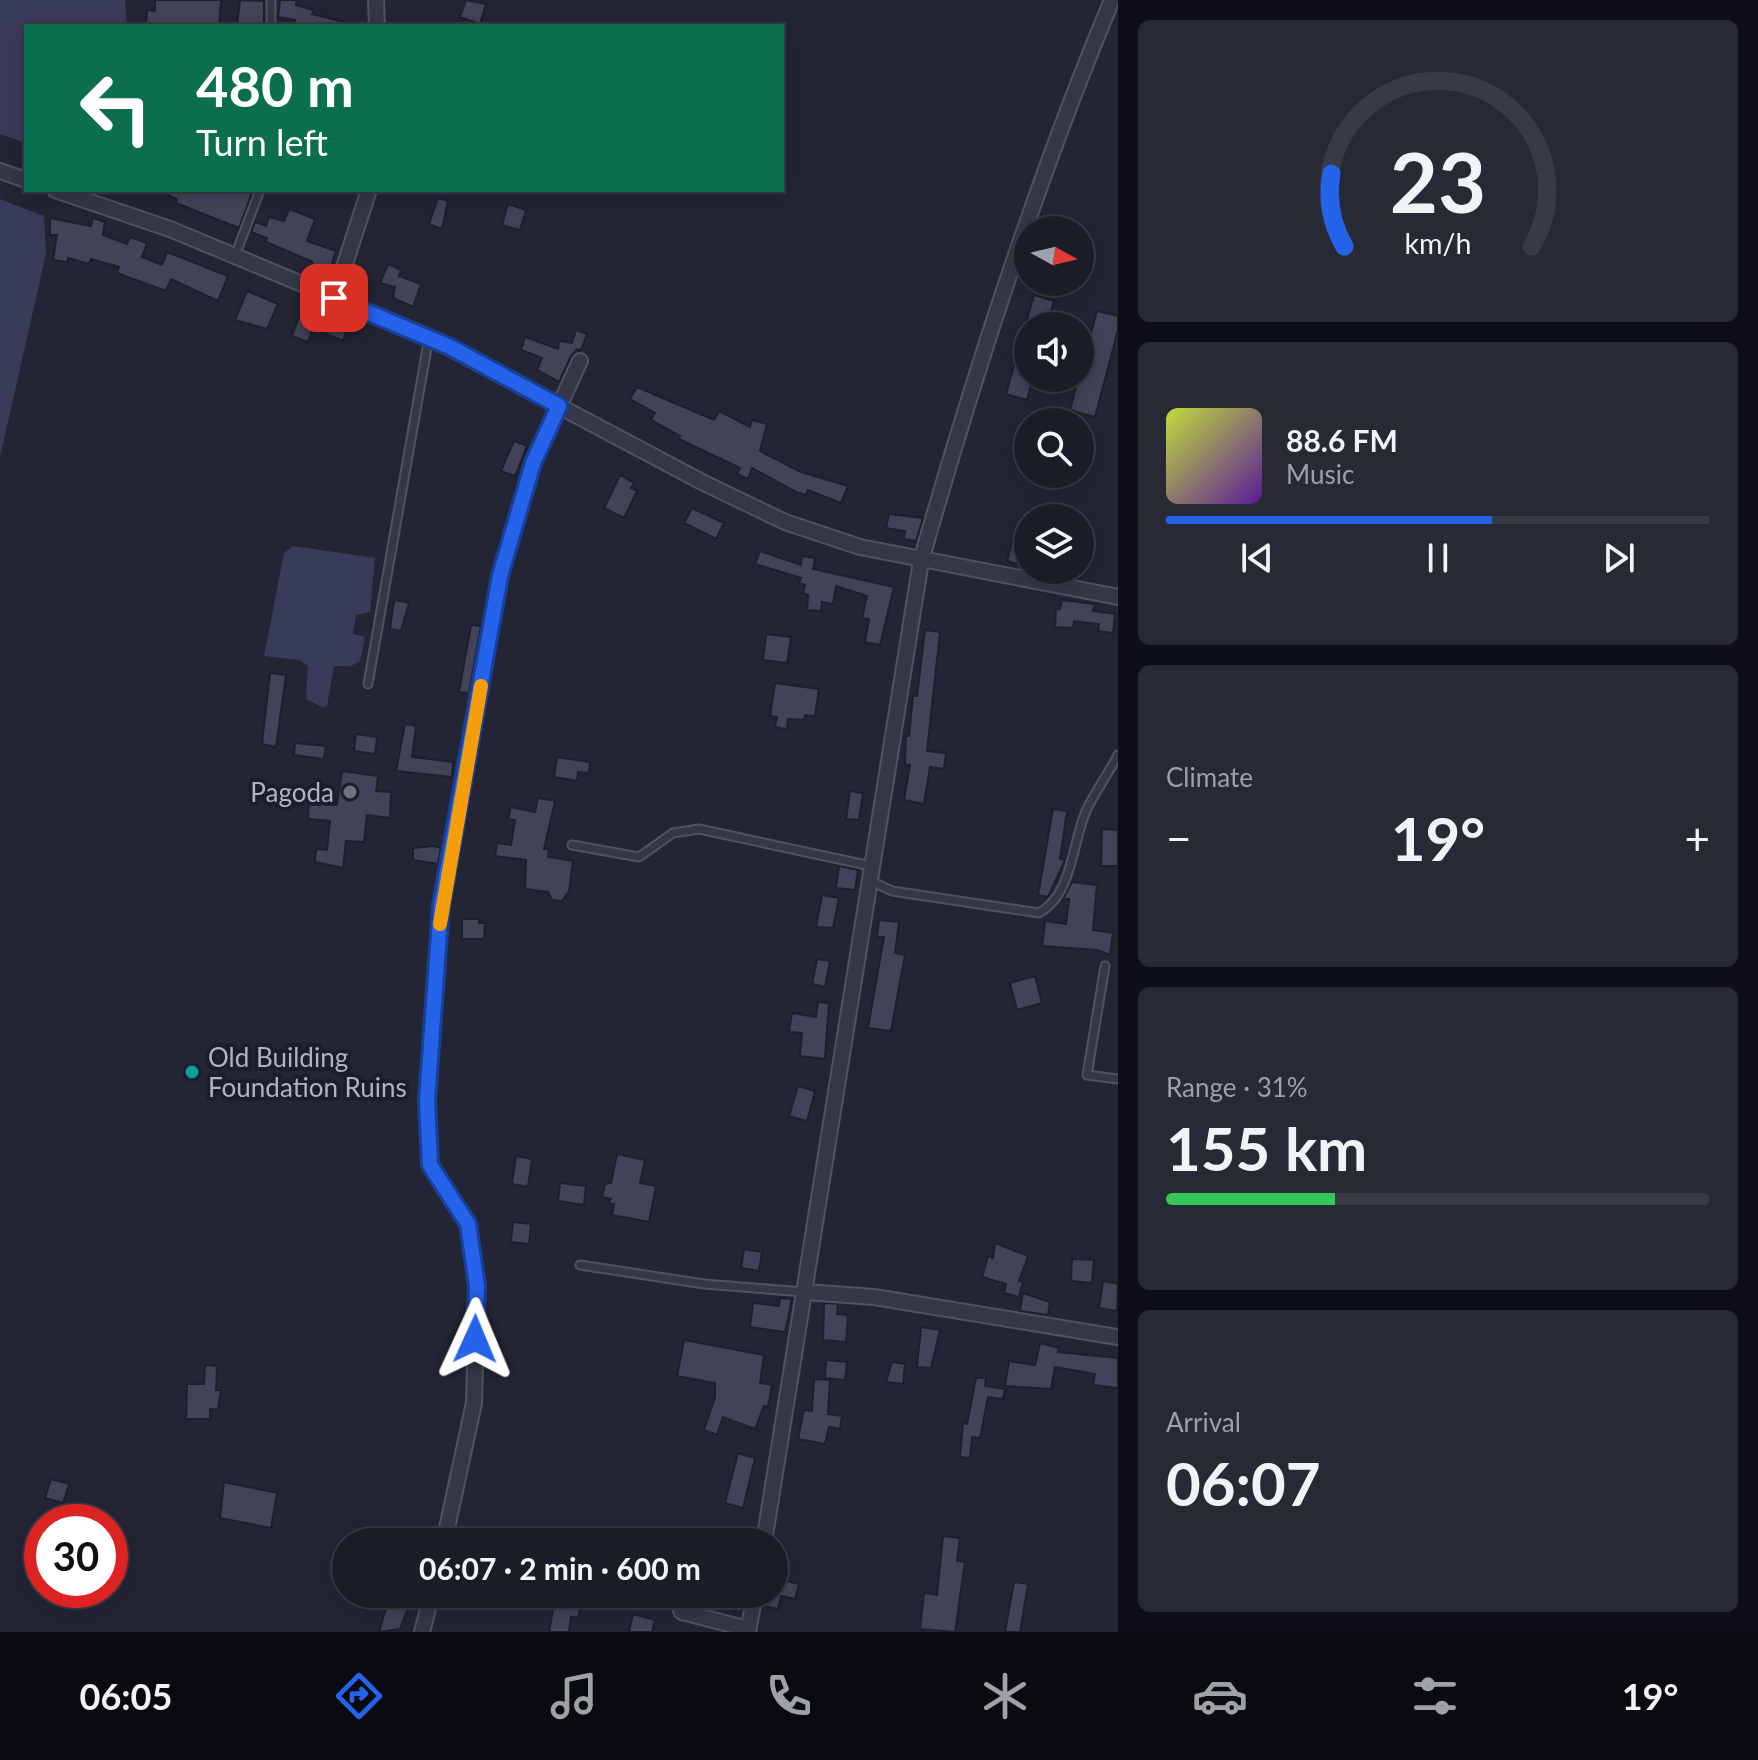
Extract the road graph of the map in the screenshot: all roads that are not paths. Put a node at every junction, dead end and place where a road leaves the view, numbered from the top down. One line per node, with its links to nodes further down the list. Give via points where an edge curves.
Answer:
1 (271, 0): 4 (lane)
2 (376, 0): 5 (street)
3 (1112, 0): 16 (street, via 962,416)
4 (271, 24)
5 (377, 24)
6 (0, 171): 7 (street)
7 (24, 179)
8 (60, 192): 11 (street)
9 (259, 192): 11 (lane)
10 (368, 192): 12 (street)
11 (235, 256): 12 (street)
12 (334, 298): 13 (street)
13 (429, 337): 15 (street); 18 (lane)
14 (580, 361): 15 (street)
15 (559, 406): 16 (street, via 785,522); 27 (street, via 533,463 500,576 441,905 427,1101 430,1165 468,1224 477,1286 474,1403)
16 (921, 561): 17 (street); 21 (street)
17 (1118, 597)
18 (368, 684)
19 (1118, 755): 21 (lane, via 1086,811 1063,886 1039,913 892,891)
20 (572, 845): 21 (lane, via 639,857 673,833 699,829)
21 (872, 874): 25 (street)
22 (1105, 966): 23 (lane, via 1087,1075)
23 (1118, 1079)
24 (580, 1265): 25 (lane, via 704,1284)
25 (805, 1292): 26 (street, via 874,1297); 28 (street)
26 (1118, 1337)
27 (447, 1528)
28 (766, 1528)
29 (428, 1608): 33 (street)
30 (680, 1608): 32 (street)
31 (752, 1608): 32 (street)
32 (748, 1631)
33 (422, 1632)

